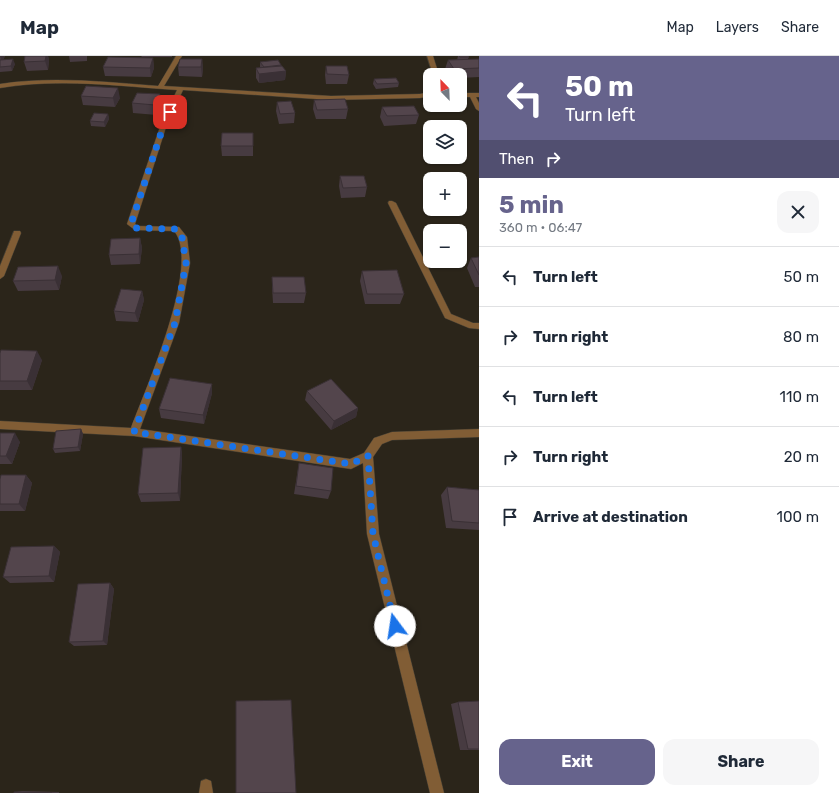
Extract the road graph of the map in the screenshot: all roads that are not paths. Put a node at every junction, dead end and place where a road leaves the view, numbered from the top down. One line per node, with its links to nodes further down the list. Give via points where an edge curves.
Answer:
1 (179, 56): 5 (street)
2 (430, 56): 3 (street)
3 (434, 68)
4 (0, 86): 5 (street, via 58,81)
5 (161, 86): 6 (street)
6 (181, 88): 7 (street, via 331,98); 17 (street, via 164,124 131,224 135,228 176,229 182,237 186,263 175,323)
7 (423, 95)
8 (467, 95): 9 (street)
9 (472, 95): 10 (street); 11 (street)
10 (479, 95)
11 (479, 109)
12 (392, 203): 15 (street, via 448,316 472,326)
13 (17, 233): 14 (street)
14 (0, 276)
15 (479, 326)
16 (0, 425): 17 (street)
17 (134, 432): 19 (street, via 351,464)
18 (479, 433): 19 (street, via 392,436 378,441)
19 (368, 456): 20 (street, via 373,534)
20 (437, 793)

